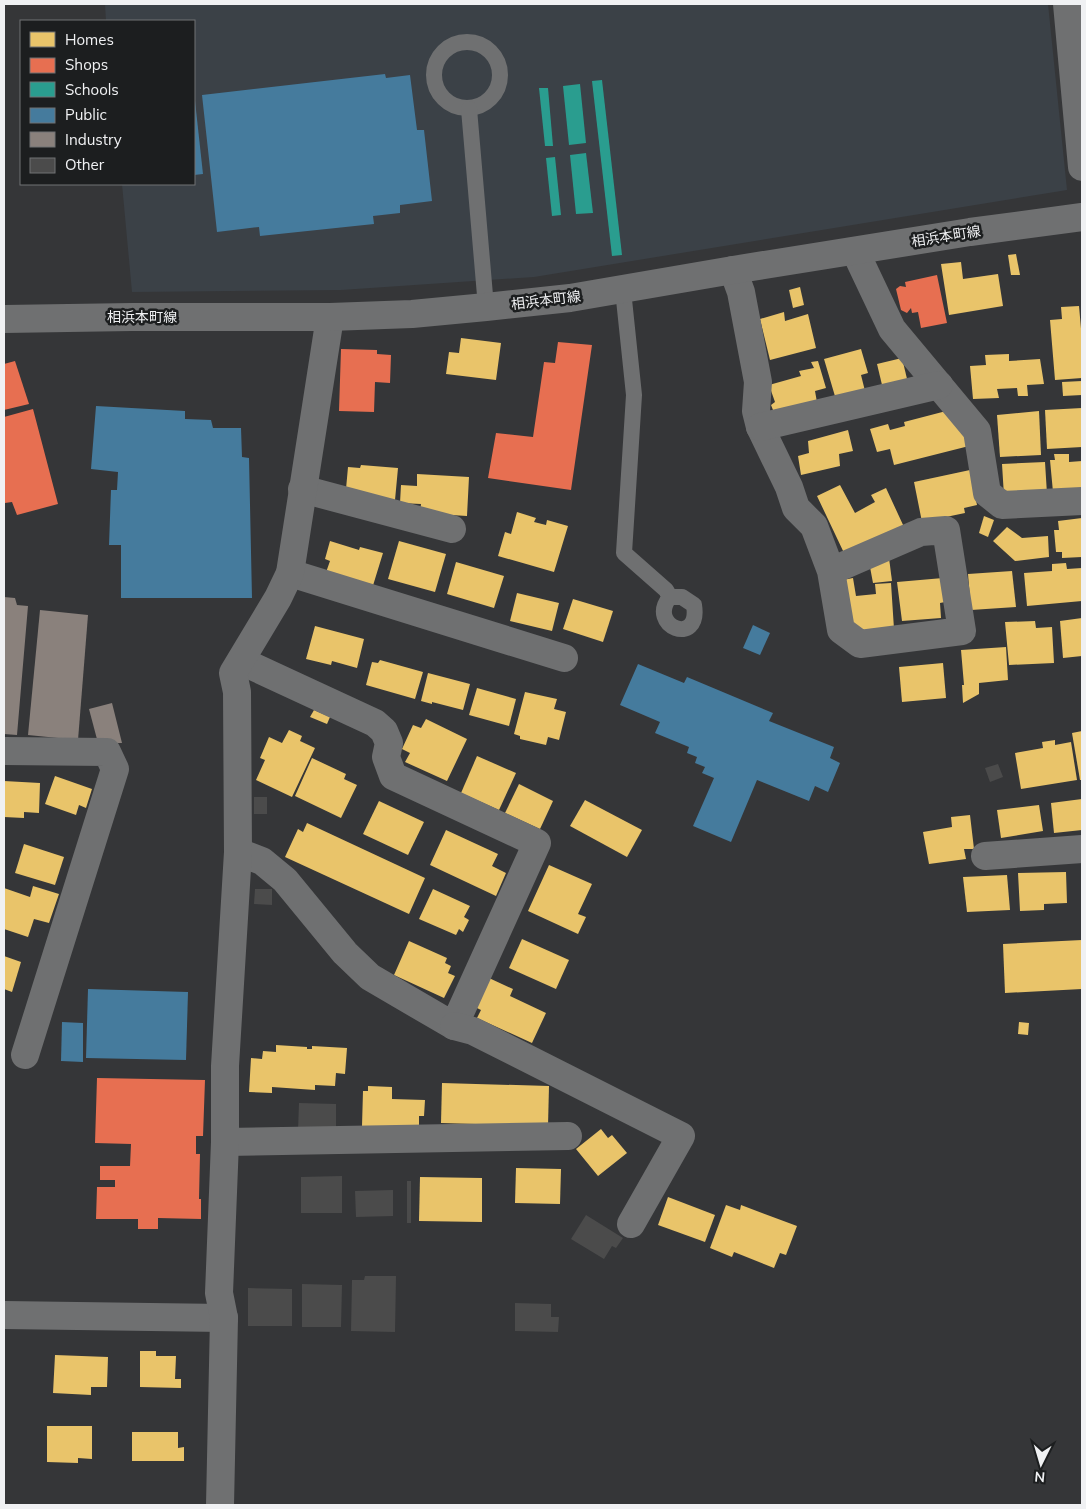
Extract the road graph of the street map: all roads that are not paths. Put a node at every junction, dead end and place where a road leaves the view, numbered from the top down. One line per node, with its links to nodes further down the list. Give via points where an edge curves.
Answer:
1 (1067, 4): 3 (street)
2 (469, 109): 2 (lane, via 457,107 439,94 433,72 443,52 463,42 485,47 493,54 500,74 499,84 488,101); 8 (lane)
3 (1082, 167)
4 (1082, 217): 5 (street, 相浜本町線)
5 (854, 251): 6 (street, 相浜本町線); 11 (street, via 892,329)
6 (733, 270): 7 (street, 相浜本町線); 12 (street, via 741,292 758,382 756,411)
7 (623, 290): 8 (street, 相浜本町線); 18 (lane, via 634,395 624,552)
8 (486, 307): 9 (street, 相浜本町線)
9 (330, 317): 10 (street, 相浜本町線); 13 (street)
10 (4, 319)
11 (939, 385): 12 (street); 14 (street, via 977,431 987,493 1002,505)
12 (760, 427): 16 (street, via 790,487 796,508 814,526)
13 (302, 489): 15 (street); 17 (street)
14 (1082, 501)
15 (452, 529)
16 (831, 571): 16 (street, via 841,630 860,644 962,631 946,530 921,532)
17 (290, 573): 19 (street); 20 (street)
18 (670, 597)
19 (564, 658)
20 (241, 661): 23 (street, via 233,673 237,692); 25 (street, via 375,723 384,731 388,743 386,757 393,776 537,842)
21 (4, 751): 26 (street, via 107,752 115,769)
22 (1082, 849): 24 (street)
23 (238, 852): 25 (street, via 262,861 285,880 345,953 370,977); 28 (street)
24 (985, 856)
25 (454, 1026): 29 (street, via 473,1031 681,1136)
26 (25, 1055)
27 (568, 1136): 28 (street)
28 (225, 1142): 31 (street, via 219,1293)
29 (631, 1224)
30 (4, 1315): 31 (street)
31 (224, 1318): 32 (street)
32 (220, 1505)

